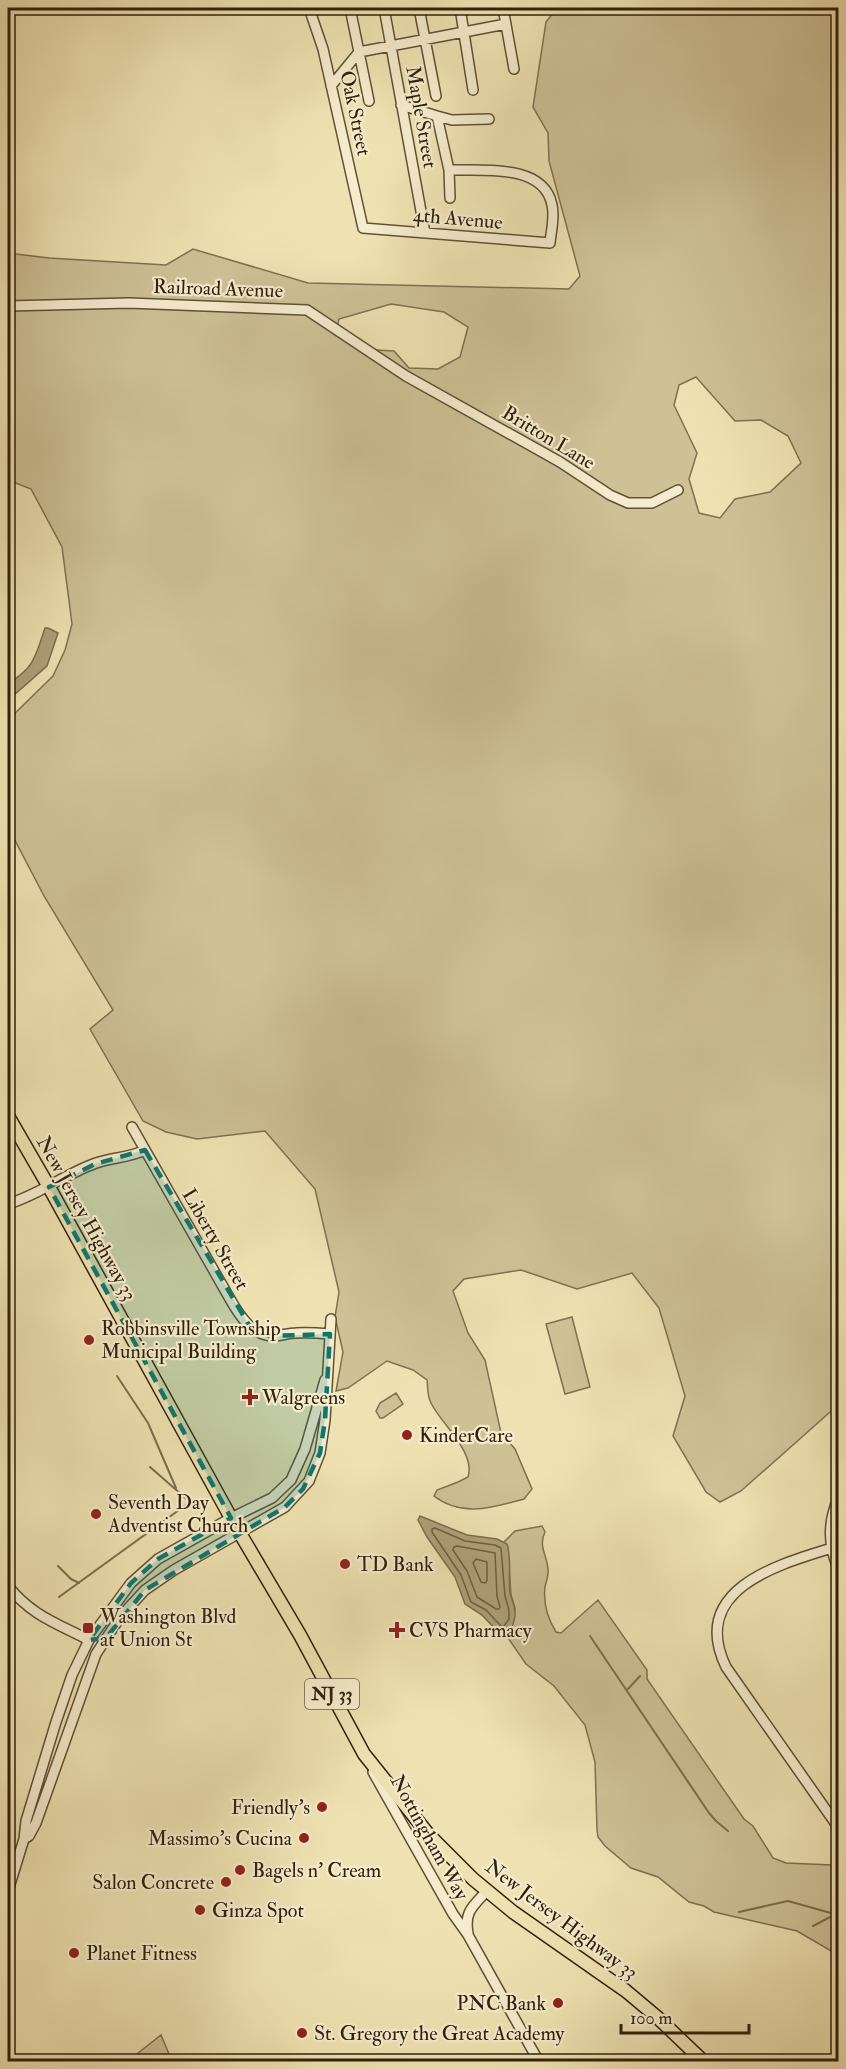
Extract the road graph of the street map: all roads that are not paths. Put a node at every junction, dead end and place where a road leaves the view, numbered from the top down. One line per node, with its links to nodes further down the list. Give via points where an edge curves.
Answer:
1 (309, 8): 13 (street, Oak Street)
2 (350, 8): 11 (street)
3 (384, 8): 10 (street, Maple Street)
4 (419, 8): 9 (street)
5 (459, 8): 8 (street)
6 (503, 8): 7 (street)
7 (506, 24): 8 (street); 12 (street)
8 (464, 32): 9 (street); 14 (street)
9 (426, 39): 10 (street); 15 (street)
10 (392, 45): 11 (street); 17 (street, Maple Street)
11 (359, 52): 13 (street); 16 (street)
12 (514, 69)
13 (331, 86): 22 (street, Oak Street)
14 (473, 90)
15 (436, 96)
16 (369, 100)
17 (401, 105): 18 (street); 23 (street, Maple Street)
18 (437, 116): 19 (street, via 452,120); 20 (street)
19 (489, 119)
20 (449, 170): 21 (street); 23 (street, 4th Avenue, via 523,174 537,181 552,204 550,243)
21 (450, 198)
22 (363, 228): 23 (street, 4th Avenue)
23 (425, 233)
24 (8, 306): 25 (street, Railroad Avenue, via 129,303 307,310)
25 (406, 376): 26 (street, Britton Lane, via 628,503 652,503)
26 (678, 490)
27 (8, 1116): 30 (main road, New Jersey Highway 33 / NJ 33)
28 (132, 1127): 29 (street, Liberty Street)
29 (145, 1150): 30 (street, via 95,1164); 35 (street, Liberty Street, via 230,1299 249,1325 269,1336 297,1332)
30 (49, 1187): 31 (street); 38 (main road, New Jersey Highway 33 / NJ 33)
31 (22, 1200): 32 (street); 33 (street)
32 (8, 1204)
33 (8, 1212)
34 (331, 1319): 35 (street)
35 (330, 1334): 36 (street)
36 (328, 1371): 38 (street, via 305,1449 291,1480 272,1498); 39 (street, via 326,1420 320,1453 309,1481 285,1507)
37 (838, 1499): 40 (street, via 831,1521)
38 (231, 1518): 39 (main road, New Jersey Highway 33 / NJ 33); 44 (street, via 158,1559 131,1583)
39 (240, 1534): 43 (street, via 145,1590); 46 (main road, New Jersey Highway 33 / NJ 33)
40 (832, 1548): 41 (street); 47 (street, via 744,1583 725,1605 717,1634 726,1667)
41 (838, 1568)
42 (8, 1586): 44 (street, via 32,1611)
43 (106, 1638): 44 (street); 45 (street)
44 (88, 1640): 45 (street); 48 (street, via 56,1722)
45 (96, 1654): 48 (street, via 36,1823)
46 (364, 1754): 50 (main road, New Jersey Highway 33 / NJ 33, via 429,1835); 51 (street, Nottingham Way)
47 (838, 1827)
48 (24, 1839): 49 (street)
49 (8, 1891)
50 (487, 1891): 51 (street, Nottingham Way, via 468,1914); 53 (main road, New Jersey Highway 33 / NJ 33, via 626,1991)
51 (468, 1935): 52 (street, Nottingham Way)
52 (539, 2061)
53 (704, 2061)

